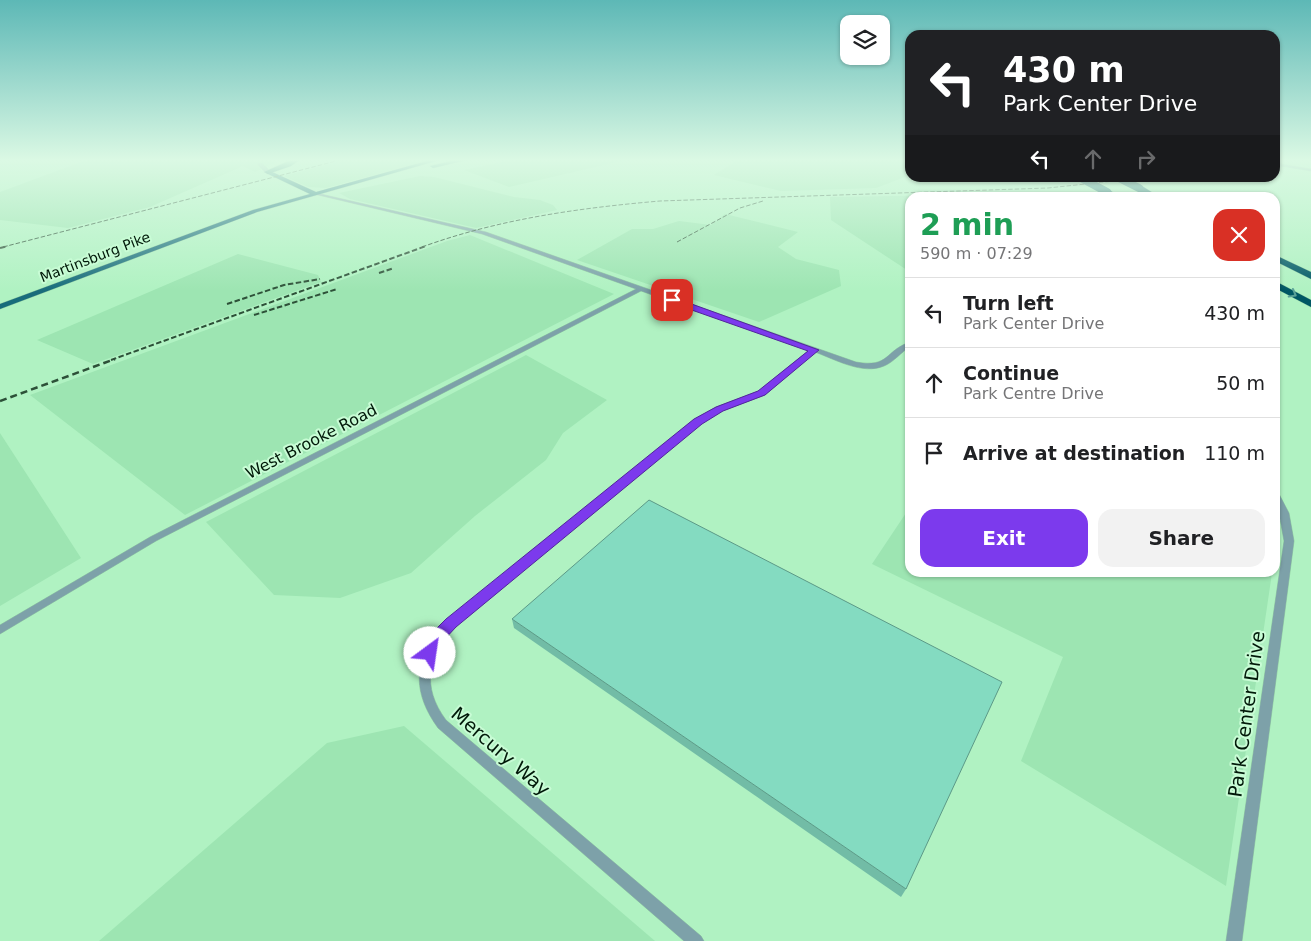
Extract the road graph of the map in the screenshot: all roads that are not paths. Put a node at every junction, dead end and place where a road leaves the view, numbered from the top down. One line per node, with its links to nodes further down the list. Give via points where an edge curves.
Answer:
1 (284, 203): 8 (main road, Martinsburg Pike, via 204,229)
2 (356, 203): 6 (street, via 484,233)
3 (1280, 260): 4 (highway)
4 (1311, 276)
5 (1280, 287): 7 (highway, one-way to 7)
6 (640, 289): 9 (street); 13 (street, West Brooke Road, via 154,539)
7 (1311, 304)
8 (0, 307)
9 (769, 333): 11 (street)
10 (905, 348): 11 (street, via 888,362 876,366 855,364)
11 (814, 350): 14 (street, Mercury Way, via 762,393 698,421 451,623 438,636 427,662 426,698 442,724)
12 (1280, 505): 15 (street, Park Center Drive, via 1289,541)
13 (0, 630)
14 (696, 941)
15 (1234, 941)

